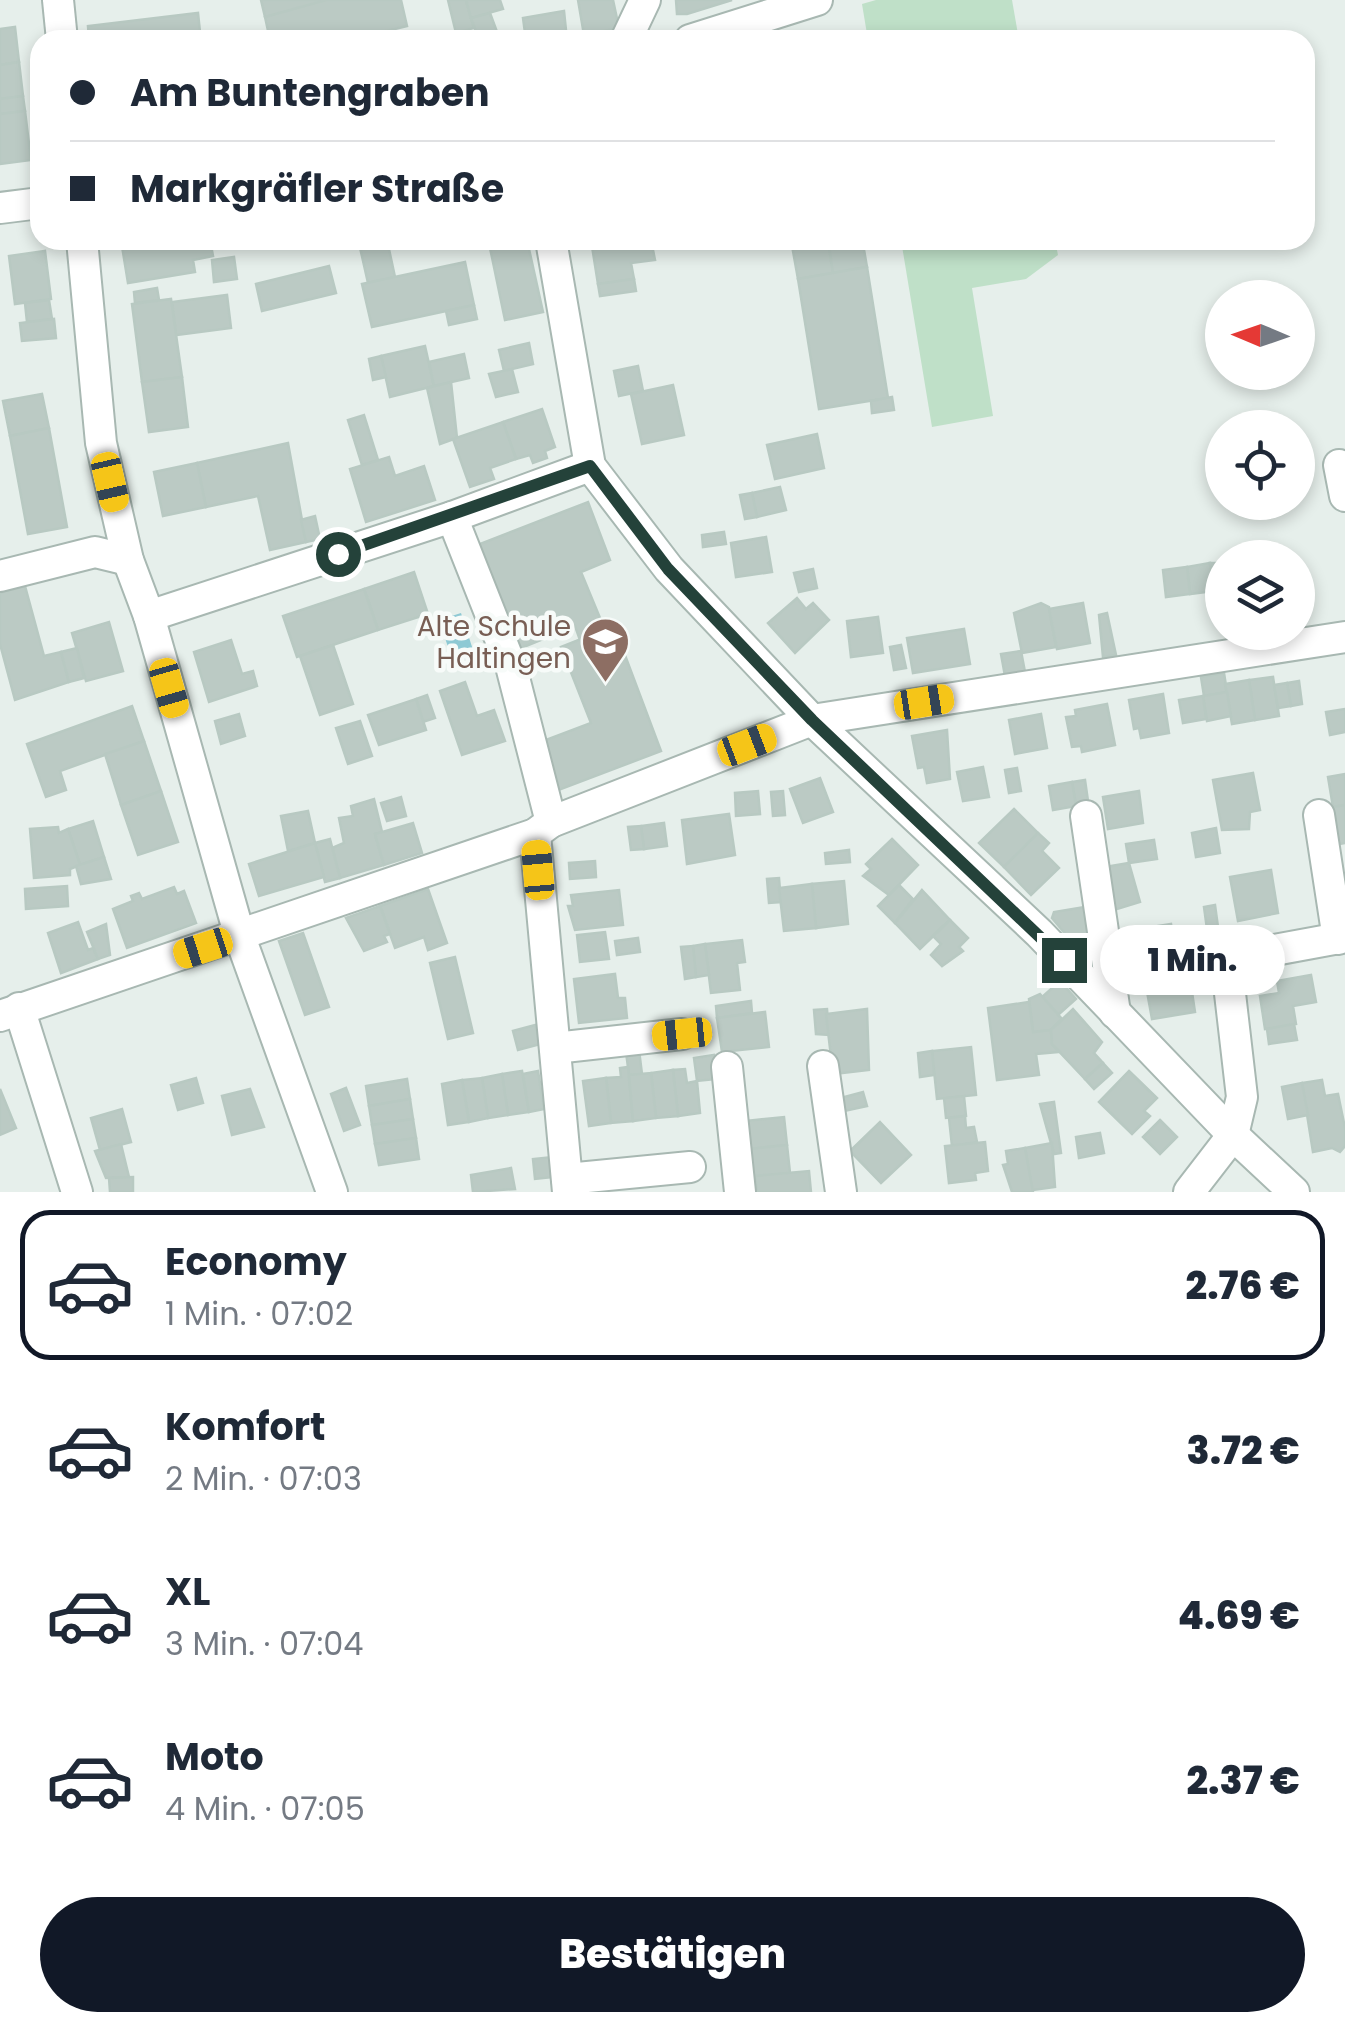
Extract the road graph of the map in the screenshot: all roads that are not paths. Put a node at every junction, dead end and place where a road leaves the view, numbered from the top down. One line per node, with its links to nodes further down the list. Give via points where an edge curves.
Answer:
1 (59, 0): 4 (street)
2 (645, 0): 5 (street)
3 (817, 0): 6 (street)
4 (61, 30)
5 (631, 30)
6 (722, 30)
7 (30, 204): 8 (street)
8 (0, 208)
9 (83, 250): 15 (street, via 102,444)
10 (553, 250): 11 (street)
11 (590, 466): 14 (street); 19 (street, via 668,569)
12 (1339, 466): 13 (street)
13 (1345, 496)
14 (452, 517): 17 (street); 22 (street, via 511,666)
15 (128, 560): 16 (street, via 95,552); 17 (street)
16 (0, 576)
17 (149, 616): 23 (street)
18 (1345, 637): 19 (street)
19 (812, 720): 22 (street); 26 (street)
20 (1318, 815): 24 (street)
21 (1086, 816): 26 (street)
22 (543, 828): 23 (street); 28 (street)
23 (240, 937): 25 (street); 35 (street)
24 (1342, 938): 31 (street, via 1226,960 1242,1097)
25 (10, 1012): 34 (street)
26 (1116, 1013): 31 (street)
27 (682, 1034): 28 (street)
28 (555, 1048): 33 (street)
29 (823, 1066): 37 (street)
30 (727, 1067): 36 (street)
31 (1233, 1136): 38 (street); 39 (street)
32 (690, 1167): 33 (street)
33 (568, 1186)
34 (77, 1192)
35 (332, 1192)
36 (740, 1192)
37 (840, 1192)
38 (1189, 1192)
39 (1294, 1192)

